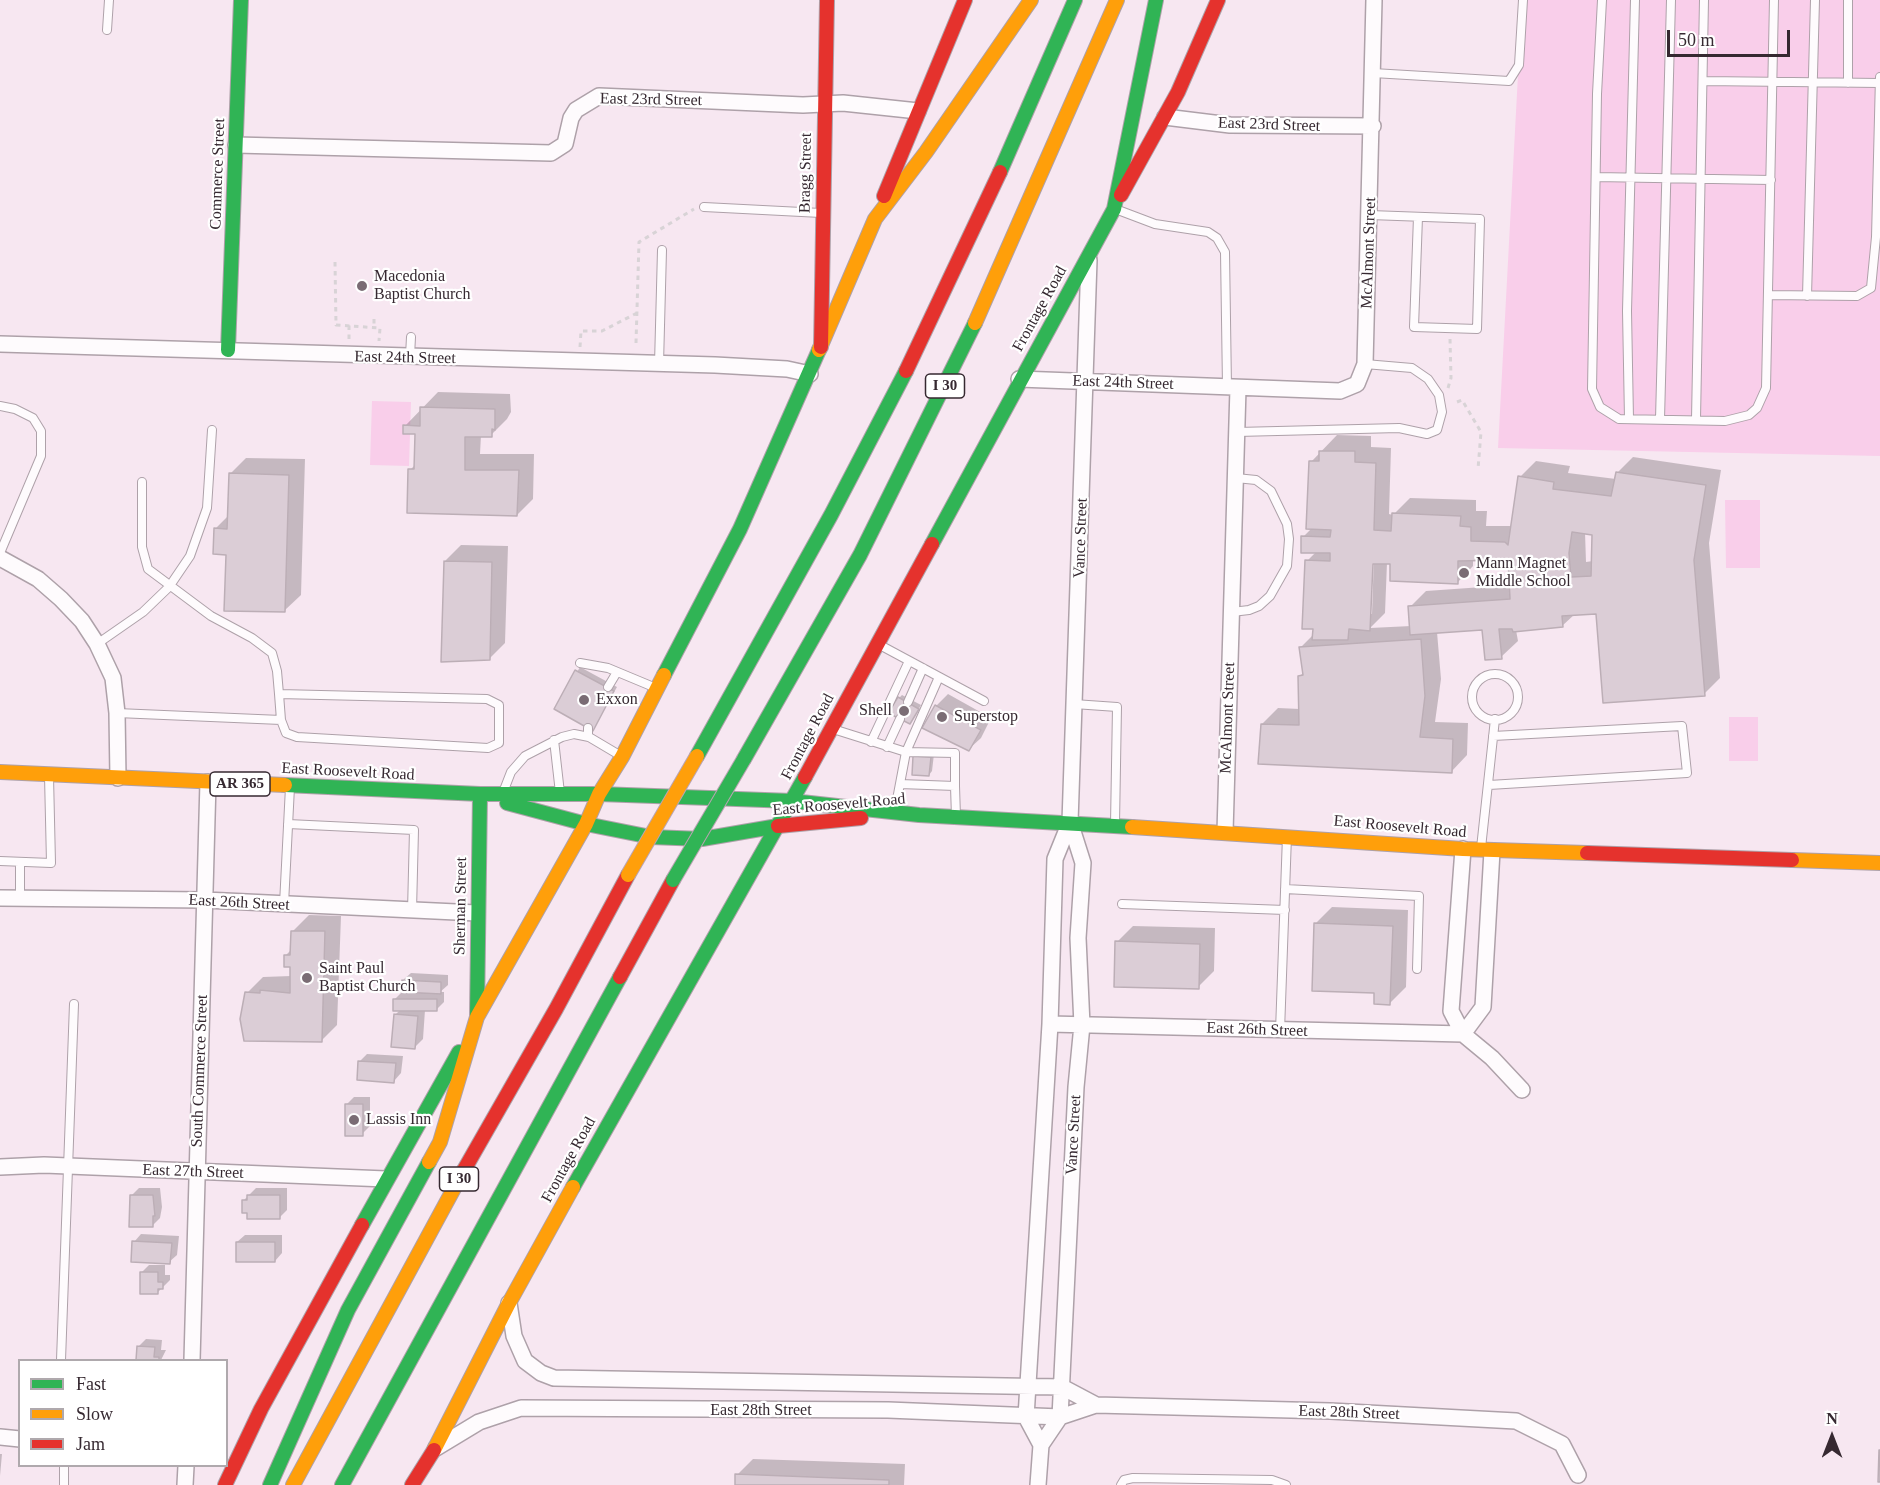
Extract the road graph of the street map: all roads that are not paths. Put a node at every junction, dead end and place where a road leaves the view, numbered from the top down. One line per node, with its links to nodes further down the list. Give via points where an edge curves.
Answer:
1 (109, 0): 19 (lane)
2 (241, 0): 31 (main road, Commerce Street)
3 (827, 0): 27 (main road, Bragg Street)
4 (965, 0): 28 (main road)
5 (1031, 0): 42 (main road)
6 (1075, 0): 165 (main road, I 30, bridge, via 1005,162 911,360 831,515 446,1201)
7 (1117, 0): 166 (main road, I 30, bridge, via 1052,156 920,438 860,555 673,880)
8 (1156, 0): 38 (main road)
9 (1218, 0): 29 (main road, Frontage Road)
10 (1374, 0): 20 (street, McAlmont Street)
11 (1523, 0): 20 (lane, via 1519,65 1509,81)
12 (1602, 0): 32 (lane)
13 (1635, 0): 33 (lane)
14 (1671, 0): 34 (lane)
15 (1704, 0): 22 (lane)
16 (1774, 0): 23 (lane)
17 (1815, 0): 24 (lane)
18 (1848, 0): 25 (lane)
19 (107, 30)
20 (1373, 73): 30 (street, McAlmont Street)
21 (1880, 77): 26 (lane)
22 (1702, 81): 23 (lane); 35 (lane)
23 (1773, 82): 24 (lane); 36 (lane)
24 (1813, 83): 25 (lane); 46 (lane)
25 (1848, 83): 26 (lane)
26 (1880, 83): 46 (lane, via 1871,288 1857,296)
27 (824, 106): 28 (street, East 23rd Street, via 843,104); 31 (street, East 23rd Street, via 599,96 576,110 565,144 552,153); 39 (main road, Bragg Street)
28 (918, 111): 42 (main road)
29 (1165, 117): 30 (street, East 23rd Street, via 1230,125); 38 (main road, Frontage Road)
30 (1373, 126): 40 (street, McAlmont Street)
31 (236, 146): 50 (main road, Commerce Street)
32 (1596, 177): 33 (lane); 59 (lane, via 1592,389 1595,401 1605,412)
33 (1630, 177): 34 (lane); 59 (lane)
34 (1666, 179): 35 (lane); 60 (lane)
35 (1701, 180): 36 (lane); 61 (lane)
36 (1771, 180): 45 (lane)
37 (704, 207): 39 (lane)
38 (1114, 209): 44 (main road, Frontage Road); 57 (lane, via 1155,224 1208,232 1217,238 1225,252)
39 (821, 213): 49 (main road, Bragg Street)
40 (1370, 215): 41 (lane); 53 (street, McAlmont Street)
41 (1418, 217): 41 (lane, via 1480,219 1477,329 1414,327)
42 (875, 219): 49 (main road)
43 (662, 250): 52 (lane)
44 (1089, 254): 55 (main road, Frontage Road); 56 (street, Vance Street)
45 (1768, 295): 46 (lane); 61 (lane, via 1764,398 1758,408 1737,418)
46 (1808, 296)
47 (411, 337): 51 (lane)
48 (0, 344): 50 (street, East 24th Street)
49 (821, 347): 54 (main road)
50 (228, 350): 51 (street, East 24th Street)
51 (410, 358): 52 (street, East 24th Street)
52 (659, 364): 54 (street, East 24th Street, via 787,369)
53 (1365, 364): 57 (street, via 1357,384 1340,391); 63 (lane, via 1412,368 1428,379 1439,395 1442,412 1437,430 1427,434 1398,428)
54 (810, 374): 78 (main road, via 740,529)
55 (1019, 379): 56 (street, East 24th Street); 71 (main road, Frontage Road)
56 (1087, 382): 57 (street, East 24th Street); 82 (street, Vance Street)
57 (1233, 387): 63 (street, McAlmont Street)
58 (0, 406): 66 (lane, via 33,418 41,431 41,456)
59 (1629, 419): 60 (lane)
60 (1659, 419): 61 (lane)
61 (1696, 419)
62 (212, 430): 68 (lane, via 207,508 190,556)
63 (1237, 432): 64 (street, McAlmont Street)
64 (1236, 478): 69 (street, McAlmont Street); 69 (lane, via 1256,480 1271,491 1287,524 1289,539 1287,566 1270,596 1259,606)
65 (142, 482): 68 (lane, via 142,548 148,569)
66 (0, 553)
67 (0, 558): 70 (street, via 38,579 61,599)
68 (169, 586): 70 (lane, via 143,612); 79 (lane, via 272,653)
69 (1232, 612): 117 (street, McAlmont Street)
70 (97, 644): 83 (street, via 112,678)
71 (877, 644): 72 (lane); 88 (main road, Frontage Road)
72 (909, 661): 74 (lane); 92 (lane)
73 (580, 663): 75 (lane)
74 (923, 668): 76 (lane); 81 (lane)
75 (617, 672): 77 (lane); 78 (lane)
76 (939, 677): 80 (lane); 94 (lane)
77 (608, 687)
78 (658, 689): 95 (main road)
79 (279, 694): 86 (lane); 86 (lane, via 487,699 499,705 499,743 488,748 297,737 286,733)
80 (984, 701)
81 (908, 702)
82 (1074, 704): 112 (street, Vance Street); 115 (lane, via 1117,707)
83 (117, 713): 86 (lane); 98 (street)
84 (900, 719): 93 (lane)
85 (1495, 719): 85 (lane, via 1515,708 1518,693 1510,680 1496,674 1482,678 1472,696 1481,715); 89 (lane)
86 (281, 720)
87 (588, 728): 90 (lane)
88 (831, 729): 92 (lane); 108 (main road, Frontage Road)
89 (1493, 736): 101 (lane); 101 (lane, via 1683,726 1687,772)
90 (588, 737): 91 (lane, via 574,734); 95 (lane)
91 (554, 740): 106 (lane); 107 (lane, via 525,756 511,772)
92 (871, 742): 93 (lane)
93 (887, 747): 94 (lane)
94 (906, 752): 100 (lane); 103 (lane, via 955,753)
95 (622, 757): 105 (main road)
96 (0, 772): 97 (main road, East Roosevelt Road / AR 365)
97 (49, 775): 98 (main road, East Roosevelt Road / AR 365); 122 (lane, via 51,862)
98 (118, 778): 99 (main road, East Roosevelt Road / AR 365)
99 (208, 782): 102 (main road, East Roosevelt Road / AR 365); 127 (street, South Commerce Street)
100 (900, 784): 103 (lane); 109 (lane)
101 (1489, 785): 120 (lane)
102 (290, 786): 104 (main road, East Roosevelt Road / AR 365); 113 (lane)
103 (955, 786): 111 (lane)
104 (480, 794): 107 (main road, East Roosevelt Road / AR 365); 132 (main road, Sherman Street)
105 (599, 794): 106 (main road, East Roosevelt Road / AR 365); 108 (main road, East Roosevelt Road / AR 365); 114 (main road)
106 (560, 795): 107 (main road, East Roosevelt Road / AR 365)
107 (502, 798): 114 (main road, East Roosevelt Road / AR 365)
108 (792, 801): 109 (main road, East Roosevelt Road / AR 365); 116 (main road, Frontage Road)
109 (895, 812): 110 (main road, East Roosevelt Road / AR 365)
110 (919, 815): 111 (main road, East Roosevelt Road / AR 365); 116 (main road, East Roosevelt Road / AR 365)
111 (956, 817): 112 (main road, East Roosevelt Road / AR 365)
112 (1070, 822): 115 (main road, East Roosevelt Road / AR 365); 136 (street, Vance Street, via 1055,859); 137 (street, Vance Street, via 1083,863 1078,938)
113 (288, 824): 129 (lane); 130 (lane, via 414,830)
114 (586, 824): 116 (main road, East Roosevelt Road / AR 365, via 638,836 688,839); 135 (main road)
115 (1114, 825): 117 (main road, East Roosevelt Road / AR 365)
116 (778, 826): 145 (main road, Frontage Road)
117 (1225, 832): 118 (main road, East Roosevelt Road / AR 365)
118 (1287, 835): 119 (main road, East Roosevelt Road / AR 365); 124 (lane)
119 (1463, 849): 120 (main road, East Roosevelt Road / AR 365); 139 (street, via 1451,1011)
120 (1486, 850): 123 (main road, East Roosevelt Road / AR 365); 139 (street, via 1483,1007)
121 (0, 861): 122 (lane)
122 (20, 862): 126 (lane)
123 (1880, 863)
124 (1285, 889): 131 (lane); 133 (lane, via 1419,896)
125 (0, 898): 126 (street, East 26th Street)
126 (20, 898): 127 (street, East 26th Street)
127 (205, 900): 129 (street, East 26th Street); 143 (street, South Commerce Street)
128 (1122, 904): 131 (lane)
129 (284, 905): 130 (street, East 26th Street)
130 (412, 910): 132 (street, East 26th Street)
131 (1285, 910): 138 (lane)
132 (477, 913): 135 (main road, Sherman Street)
133 (1417, 969)
134 (74, 1004): 142 (lane)
135 (477, 1017): 144 (main road); 164 (main road, via 440,1142 348,1310)
136 (1050, 1024): 137 (street, East 26th Street); 148 (street, Vance Street)
137 (1082, 1024): 138 (street, East 26th Street); 149 (street, Vance Street)
138 (1280, 1031): 139 (street, East 26th Street)
139 (1463, 1034): 140 (street)
140 (1522, 1090)
141 (0, 1167): 142 (street, East 27th Street)
142 (68, 1167): 143 (street, East 27th Street); 146 (lane)
143 (196, 1173): 144 (street, East 27th Street); 147 (street, South Commerce Street)
144 (386, 1179): 156 (main road)
145 (509, 1303): 148 (street, East 28th Street, via 514,1336 525,1361 554,1378); 157 (main road, Frontage Road)
146 (61, 1359)
147 (192, 1359)
148 (1027, 1387): 149 (street, East 28th Street); 151 (street, Vance Street)
149 (1062, 1387): 150 (street, East 28th Street); 152 (street, Vance Street)
150 (1096, 1405): 152 (street, East 28th Street); 160 (street, East 28th Street, via 1516,1421 1562,1444)
151 (1026, 1417): 152 (street, East 28th Street); 155 (street); 157 (street, East 28th Street, via 888,1410 544,1407 500,1413)
152 (1060, 1417): 155 (street)
153 (0, 1437): 154 (street)
154 (18, 1439)
155 (1041, 1445): 169 (street)
156 (234, 1448): 163 (main road)
157 (434, 1450): 167 (main road); 168 (main road, Frontage Road)
158 (64, 1467): 161 (lane)
159 (186, 1467): 162 (street)
160 (1578, 1475)
161 (64, 1485)
162 (185, 1485)
163 (225, 1485)
164 (270, 1485)
165 (293, 1485)
166 (342, 1485)
167 (412, 1485)
168 (420, 1485)
169 (1038, 1485)
170 (1121, 1485): 171 (lane, via 1133,1478 1272,1480)
171 (1286, 1485)

